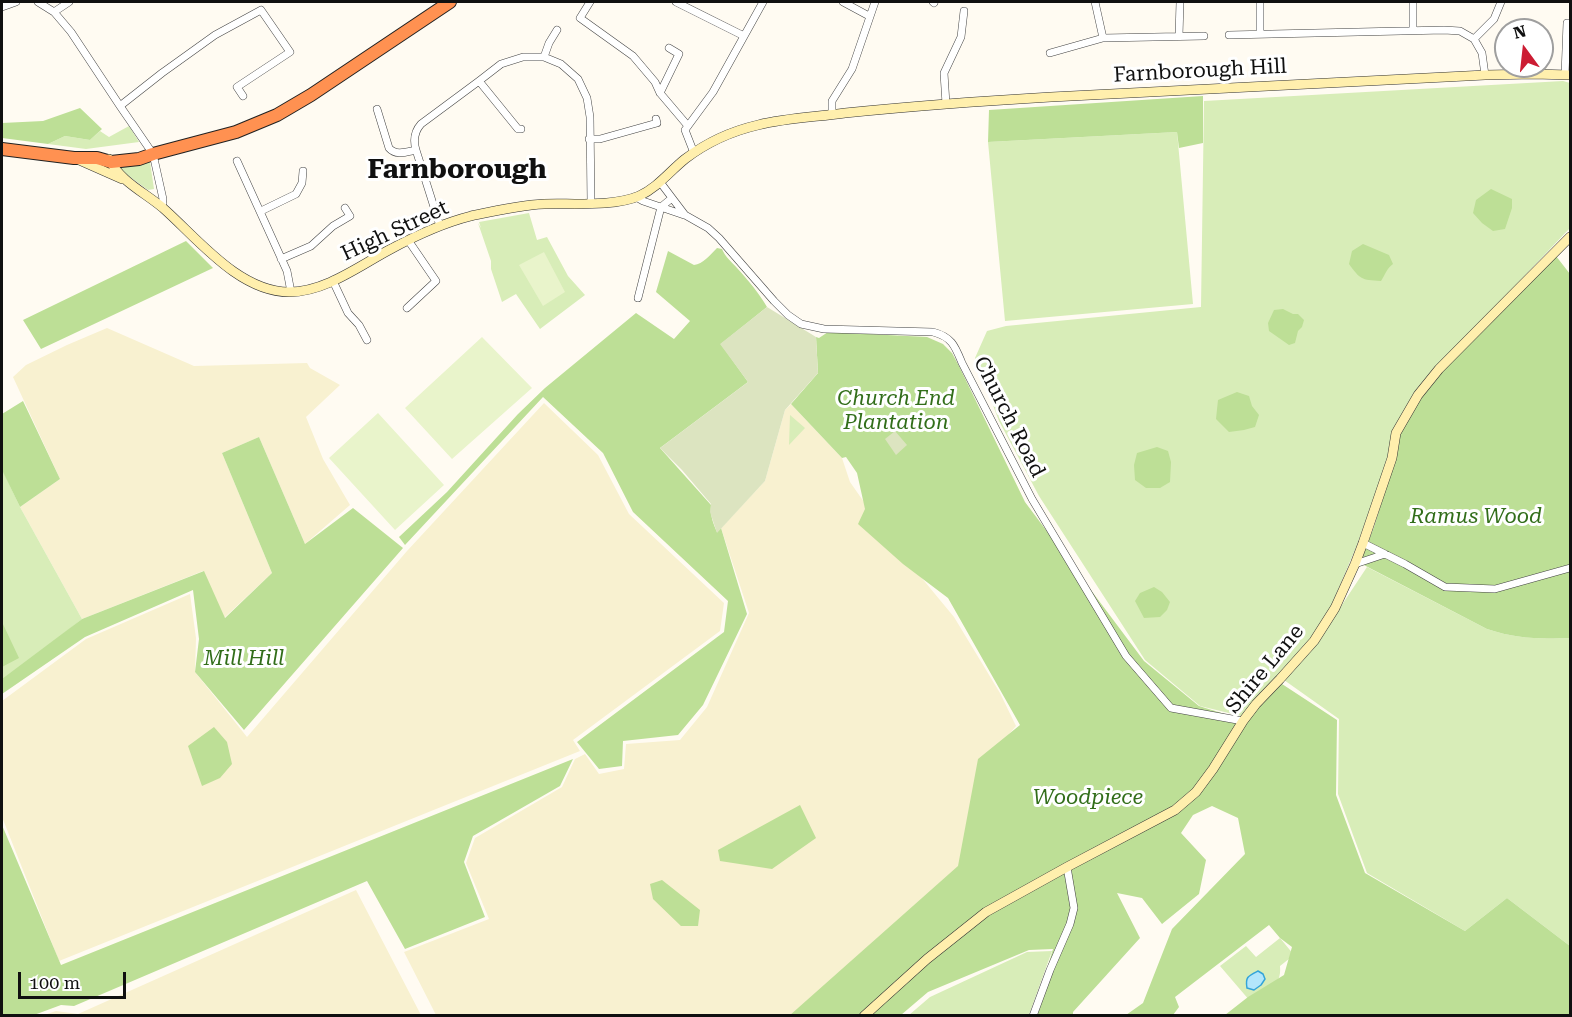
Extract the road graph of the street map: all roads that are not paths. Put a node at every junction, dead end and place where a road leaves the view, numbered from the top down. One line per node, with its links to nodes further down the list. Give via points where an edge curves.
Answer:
1 (16, 2): 15 (street)
2 (38, 2): 17 (street)
3 (69, 2): 17 (street)
4 (450, 2): 48 (highway, via 277,115 236,132)
5 (590, 2): 35 (street, via 580,18 633,56)
6 (676, 2): 24 (street)
7 (763, 2): 24 (street)
8 (843, 2): 18 (street)
9 (875, 2): 18 (street)
10 (1095, 2): 27 (street)
11 (1180, 2): 25 (street)
12 (1260, 2): 22 (street)
13 (1413, 2): 21 (street)
14 (1501, 2): 28 (street, via 1494,19)
15 (2, 8)
16 (964, 11): 37 (street, via 962,37 944,73)
17 (54, 12): 38 (street)
18 (869, 16): 40 (street, via 852,69 832,101)
19 (1570, 23): 33 (street)
20 (557, 30): 31 (street)
21 (1413, 30): 22 (street); 28 (street, via 1456,30)
22 (1260, 34): 23 (street)
23 (1229, 35)
24 (744, 36): 42 (street, via 713,92)
25 (1179, 36): 26 (street); 27 (street)
26 (1204, 36)
27 (1103, 38): 30 (street)
28 (1474, 39): 32 (street, via 1482,53)
29 (669, 48): 35 (street, via 680,54)
30 (1050, 53)
31 (544, 57): 34 (street, via 523,57 501,64); 44 (street, via 561,64 578,79 587,98)
32 (1485, 75): 33 (main road, Farnborough Hill); 37 (main road, Farnborough Hill)
33 (1568, 75)
34 (479, 81): 43 (street); 46 (street, via 421,124 414,137)
35 (660, 93): 42 (street)
36 (243, 96): 38 (street, via 237,87 290,52 261,10 215,35)
37 (946, 104): 40 (main road, Farnborough Hill)
38 (120, 106): 48 (street)
39 (377, 109): 46 (street, via 388,148 397,153)
40 (832, 115): 47 (main road, High Street, via 757,125)
41 (656, 119): 44 (street, via 657,123)
42 (687, 126): 47 (street, via 685,133)
43 (521, 129)
44 (589, 140): 57 (street)
45 (2, 149): 49 (highway)
46 (416, 150): 63 (street)
47 (694, 153): 54 (main road, High Street)
48 (153, 154): 50 (highway, via 139,159); 58 (street)
49 (74, 158): 50 (highway); 53 (main road, High Street)
50 (104, 159): 53 (main road, High Street)
51 (237, 161): 61 (street)
52 (303, 171): 61 (street, via 296,194)
53 (124, 179): 58 (main road, High Street)
54 (660, 182): 55 (main road, High Street); 56 (street, Church Road)
55 (636, 196): 57 (main road, High Street); 59 (street, Church Road)
56 (672, 198): 59 (street); 62 (street, Church Road)
57 (591, 204): 63 (main road, High Street, via 514,208)
58 (162, 207): 68 (main road, High Street, via 231,270 265,288)
59 (661, 207): 62 (street, Church Road); 69 (street)
60 (345, 208): 66 (street, via 350,216 311,246)
61 (261, 212): 66 (street)
62 (685, 215): 76 (street, Church Road, via 719,238 774,301 801,324 824,329 944,335 956,346 1032,500 1126,656 1171,708)
63 (441, 226): 65 (main road, High Street)
64 (1570, 237): 72 (main road, Shire Lane, via 1418,395 1396,433 1392,458)
65 (408, 240): 67 (main road, High Street); 70 (street, via 436,281)
66 (282, 260): 68 (street)
67 (333, 281): 68 (main road, High Street); 71 (street)
68 (291, 292)
69 (638, 298)
70 (407, 308)
71 (367, 340)
72 (1363, 543): 73 (street); 74 (main road, Shire Lane)
73 (1385, 554): 74 (street); 75 (street, via 1445,587 1494,589)
74 (1355, 564): 76 (main road, Shire Lane, via 1335,608 1314,641)
75 (1570, 568)
76 (1243, 721): 77 (main road, Shire Lane, via 1208,777 1175,810)
77 (1067, 867): 78 (main road, Shire Lane, via 986,912); 79 (street, via 1074,908)
78 (864, 1016)
79 (1033, 1016)

